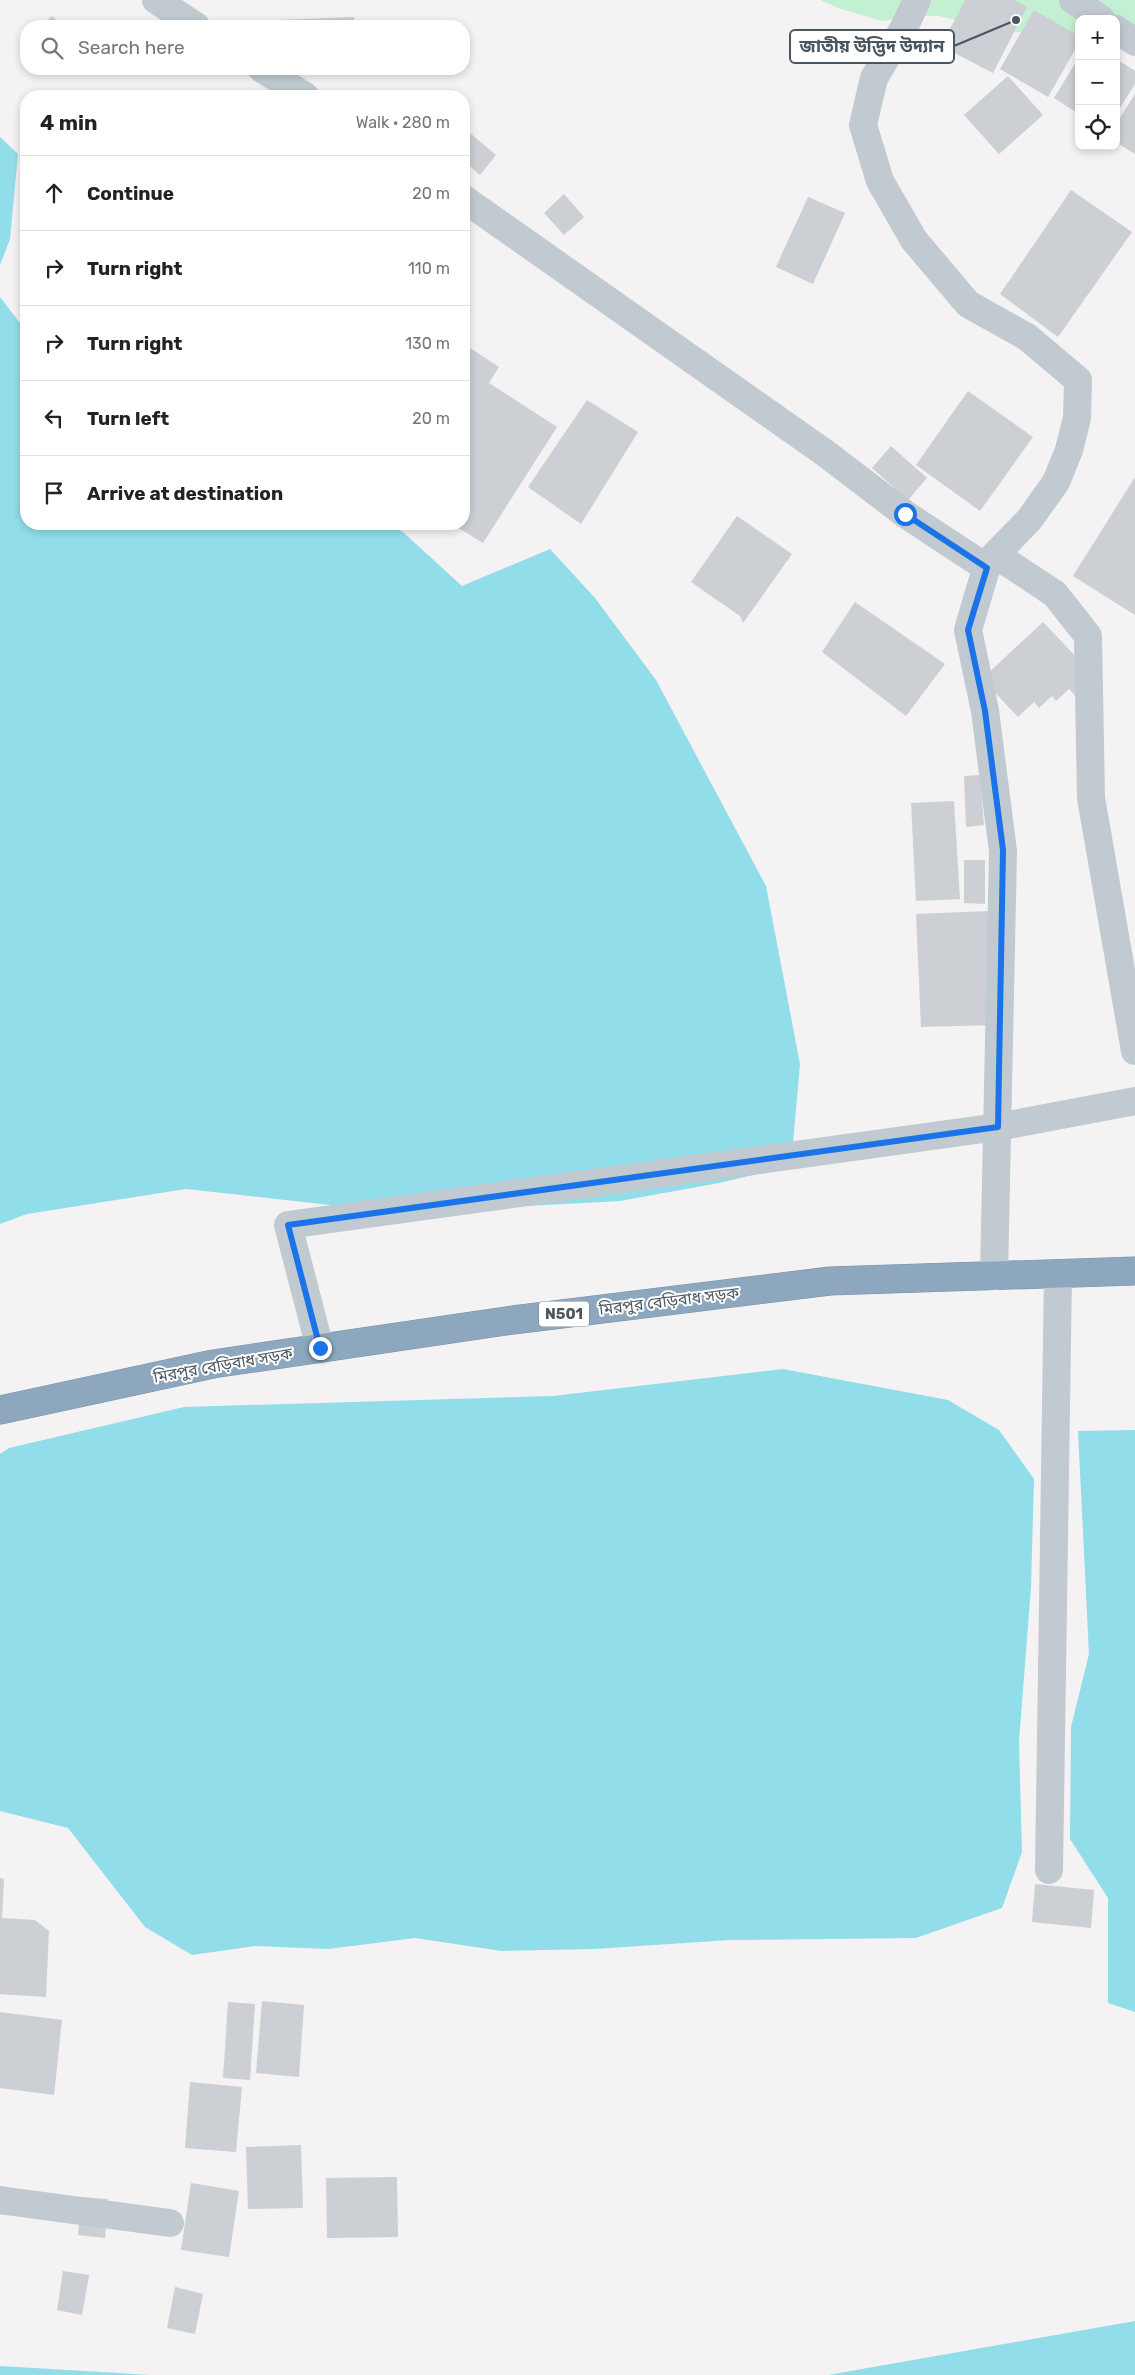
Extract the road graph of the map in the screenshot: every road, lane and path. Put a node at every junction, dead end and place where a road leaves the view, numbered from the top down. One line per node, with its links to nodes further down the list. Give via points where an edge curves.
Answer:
1 (156, 0): 5 (street)
2 (917, 0): 11 (street, via 874,78 863,125 880,180 914,240 968,304 1027,337 1078,380 1078,418 1056,482 1029,520)
3 (1073, 0): 4 (street)
4 (1095, 15)
5 (187, 20)
6 (1120, 32): 7 (street)
7 (1135, 42)
8 (272, 75): 9 (street)
9 (295, 90)
10 (470, 203): 11 (street, via 825,453 905,514)
11 (992, 562): 12 (street, via 1054,594 1088,636 1091,798); 14 (street, via 968,630 985,711 1003,850)
12 (1135, 1051)
13 (1135, 1102): 14 (street)
14 (998, 1127): 17 (street); 18 (street, via 288,1225)
15 (1135, 1271): 16 (highway, মিরপুর বেড়িবাধ সড়ক / N501)
16 (1058, 1274): 17 (highway, মিরপুর বেড়িবাধ সড়ক / N501); 20 (street)
17 (994, 1276): 18 (highway, মিরপুর বেড়িবাধ সড়ক / N501, via 830,1281 513,1320)
18 (320, 1348): 19 (highway, মিরপুর বেড়িবাধ সড়ক / N501, via 213,1364)
19 (0, 1410)
20 (1049, 1870)
21 (0, 2200): 22 (street)
22 (170, 2223)

